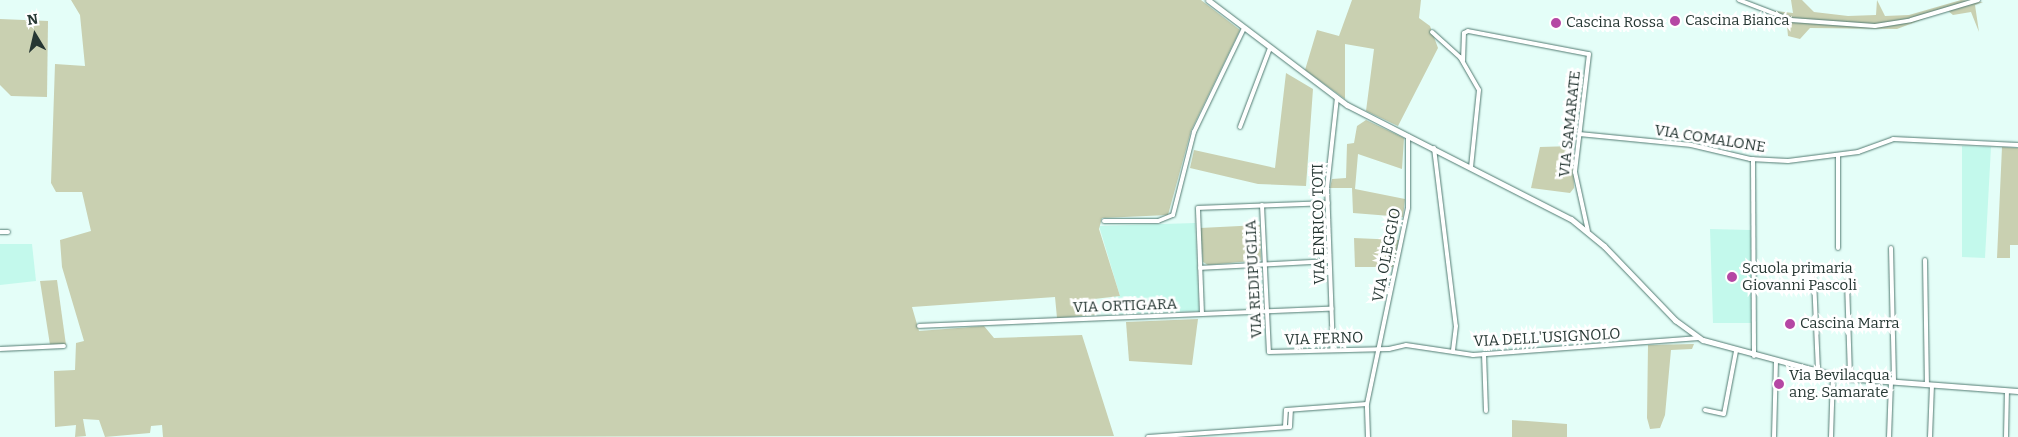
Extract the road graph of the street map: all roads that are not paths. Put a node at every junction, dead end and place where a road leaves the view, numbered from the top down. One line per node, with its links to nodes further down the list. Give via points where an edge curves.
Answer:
1 (1208, 0): 4 (street, VIA SAMARATE)
2 (1739, 0): 3 (street, via 1792,20 1859,26 1892,24)
3 (1978, 0)
4 (1244, 28): 6 (street, VIA SAMARATE); 19 (street, via 1196,128 1173,215 1158,221)
5 (1432, 32): 7 (street, VIA SAMARATE)
6 (1270, 48): 8 (street, VIA SAMARATE); 9 (street)
7 (1463, 61): 10 (street, VIA SAMARATE, via 1464,33 1468,31 1587,53 1590,56); 16 (street, VIA SAMARATE, via 1480,94)
8 (1337, 98): 11 (street, VIA SAMARATE); 17 (street, VIA ENRICO TOTI)
9 (1240, 127)
10 (1579, 134): 15 (street, VIA COMALONE, via 1691,145); 20 (street, VIA SAMARATE, via 1576,185)
11 (1408, 136): 13 (street, VIA SAMARATE); 38 (street, VIA OLEGGIO, via 1408,205)
12 (2018, 145): 14 (street, VIA COMALONE, via 1893,139 1867,150)
13 (1434, 148): 16 (street, VIA SAMARATE); 42 (street, via 1456,326)
14 (1838, 155): 15 (street, VIA COMALONE, via 1801,161); 23 (street)
15 (1753, 159): 44 (street)
16 (1471, 166): 20 (street, VIA SAMARATE, via 1549,205)
17 (1328, 203): 18 (street); 26 (street, VIA ENRICO TOTI)
18 (1262, 205): 27 (street, VIA REDIPUGLIA); 28 (street, via 1198,208)
19 (1104, 221)
20 (1588, 231): 35 (street, VIA SAMARATE, via 1675,320)
21 (0, 232): 22 (street)
22 (8, 232)
23 (1838, 248)
24 (1891, 248): 49 (street)
25 (1926, 260): 50 (street)
26 (1330, 261): 27 (street); 31 (street, VIA ENRICO TOTI)
27 (1264, 264): 28 (street); 32 (street, VIA REDIPUGLIA)
28 (1200, 268): 33 (street)
29 (1814, 279): 46 (street)
30 (1846, 281): 48 (street)
31 (1332, 309): 32 (street, VIA ORTIGARA); 39 (street, VIA ENRICO TOTI)
32 (1266, 311): 33 (street, VIA ORTIGARA); 41 (street, VIA REDIPUGLIA)
33 (1202, 314): 34 (street, VIA ORTIGARA)
34 (919, 326)
35 (1699, 338): 40 (street, VIA SAMARATE); 43 (street, VIA DELL'USIGNOLO)
36 (64, 346): 37 (street)
37 (0, 349)
38 (1380, 349): 39 (street, VIA FERNO); 42 (street, VIA DELL'USIGNOLO, via 1406,344); 53 (street)
39 (1333, 350): 41 (street, VIA FERNO)
40 (1736, 351): 44 (street, VIA SAMARATE); 54 (street, via 1724,414)
41 (1269, 352)
42 (1453, 352): 43 (street, VIA DELL'USIGNOLO)
43 (1484, 354): 55 (street)
44 (1754, 356): 45 (street, VIA SAMARATE)
45 (1776, 361): 46 (street, VIA SAMARATE); 58 (street)
46 (1818, 372): 47 (street, VIA SAMARATE)
47 (1832, 375): 48 (street, VIA SAMARATE); 59 (street)
48 (1850, 378): 49 (street, VIA SAMARATE)
49 (1892, 382): 50 (street, VIA SAMARATE); 60 (street)
50 (1929, 386): 51 (street, VIA SAMARATE); 61 (street)
51 (2007, 391): 52 (street, VIA SAMARATE); 62 (street)
52 (2018, 391)
53 (1367, 404): 56 (street, via 1291,410 1291,426 1285,427); 57 (street)
54 (1706, 410)
55 (1486, 411)
56 (1148, 437)
57 (1368, 437)
58 (1774, 437)
59 (1831, 437)
60 (1889, 437)
61 (1930, 437)
62 (2006, 437)

